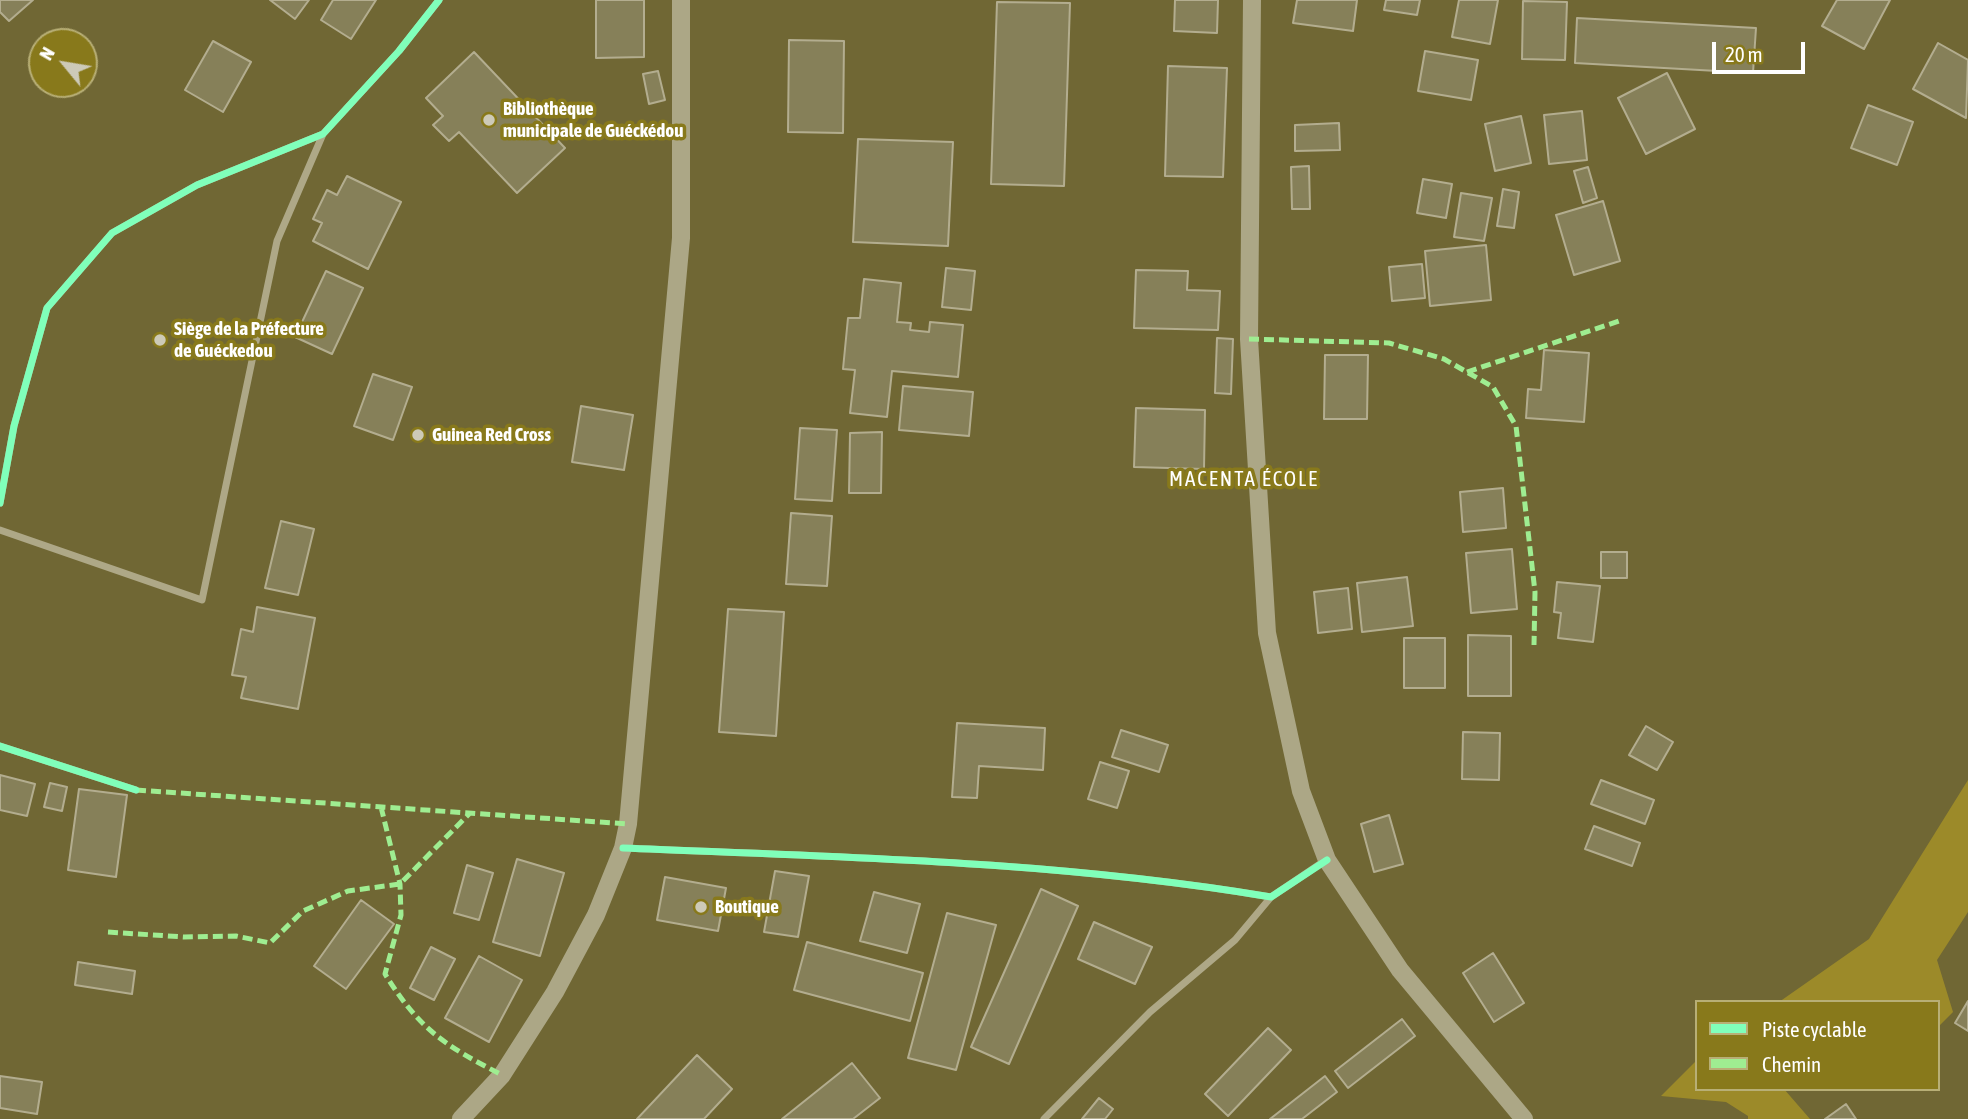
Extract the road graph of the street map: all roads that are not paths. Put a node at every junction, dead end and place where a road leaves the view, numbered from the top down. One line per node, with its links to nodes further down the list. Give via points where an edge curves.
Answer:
1 (439, 0): 4 (street)
2 (681, 0): 9 (main road, via 681,238)
3 (1252, 0): 10 (main road, via 1249,339 1267,633 1301,791)
4 (323, 134): 5 (street, via 197,185 111,233 95,251 47,307 14,426); 6 (street, via 277,241 202,600)
5 (0, 503)
6 (0, 530)
7 (0, 746): 8 (street)
8 (136, 790)
9 (623, 848): 11 (street, via 967,862 1193,884); 12 (main road, via 596,915 555,992 502,1075)
10 (1327, 860): 11 (street); 14 (main road, via 1400,970)
11 (1270, 897): 13 (street, via 1235,940 1150,1012)
12 (461, 1119)
13 (1044, 1119)
14 (1524, 1119)

